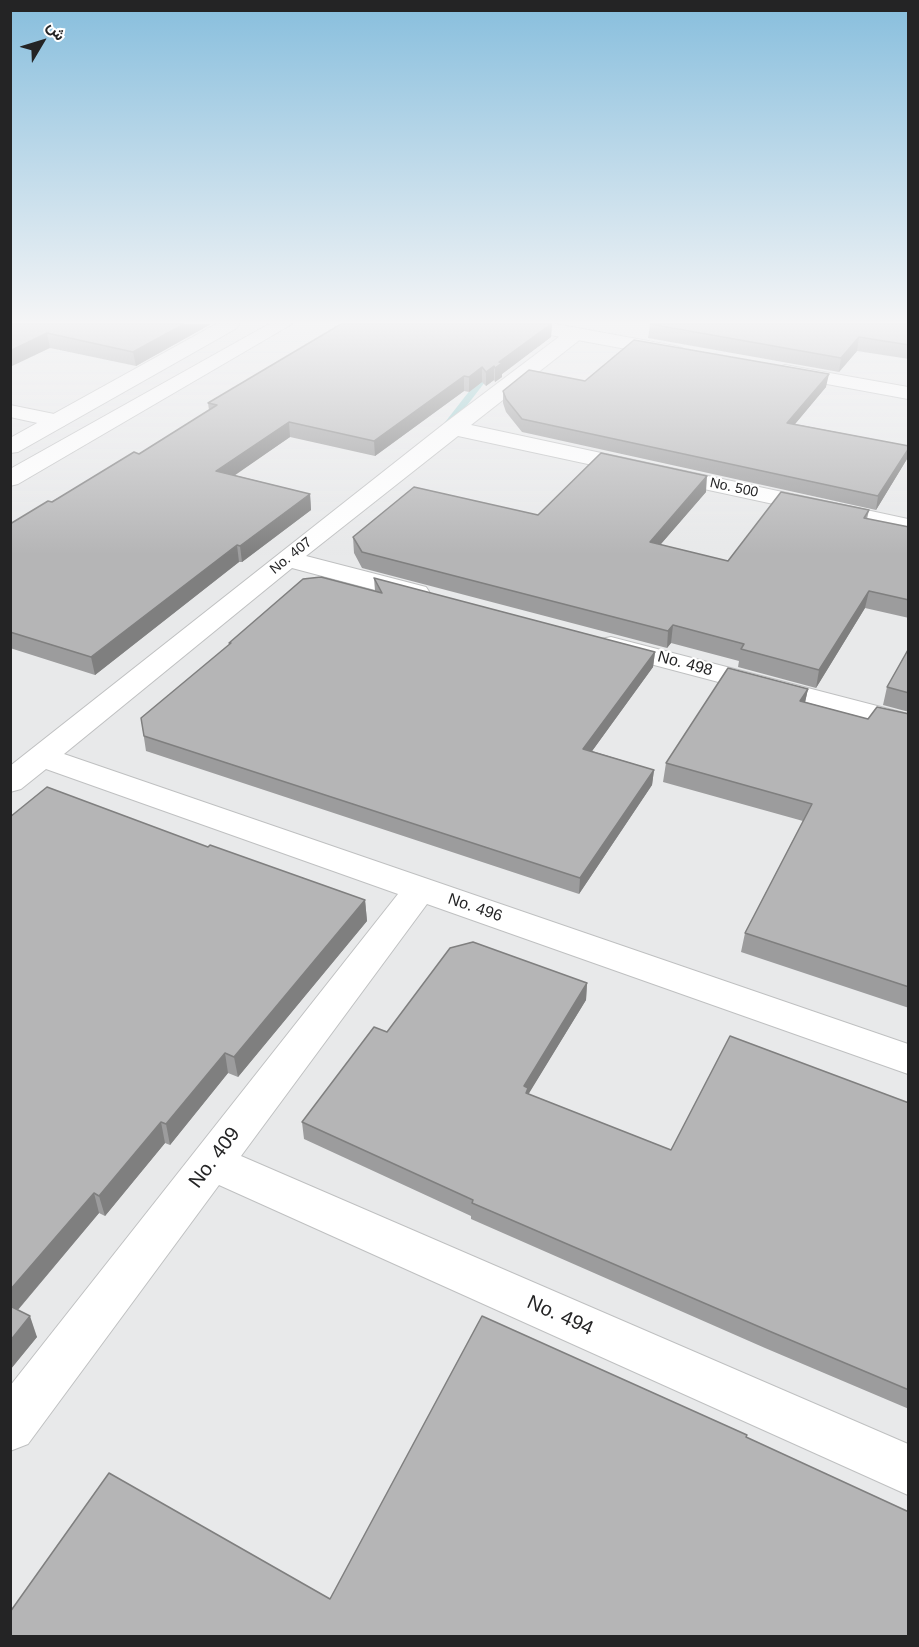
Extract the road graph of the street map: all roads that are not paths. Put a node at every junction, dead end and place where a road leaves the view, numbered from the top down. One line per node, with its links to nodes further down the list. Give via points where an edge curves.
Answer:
1 (92, 401): 5 (street)
2 (148, 401): 8 (street)
3 (488, 401): 6 (street, No. 407)
4 (10, 411): 5 (street)
5 (56, 421): 7 (street)
6 (453, 428): 9 (street, No. 500); 10 (street, No. 407)
7 (10, 447)
8 (10, 479)
9 (909, 526)
10 (287, 559): 11 (street); 14 (street, No. 407)
11 (439, 599)
12 (588, 638): 13 (street, No. 498)
13 (909, 723)
14 (42, 757): 15 (street, No. 407); 16 (street, No. 496)
15 (10, 782)
16 (420, 889): 17 (street, No. 496); 18 (street, No. 409)
17 (909, 1059)
18 (212, 1163): 19 (street, No. 409); 20 (street, No. 494)
19 (10, 1427)
20 (909, 1470)

